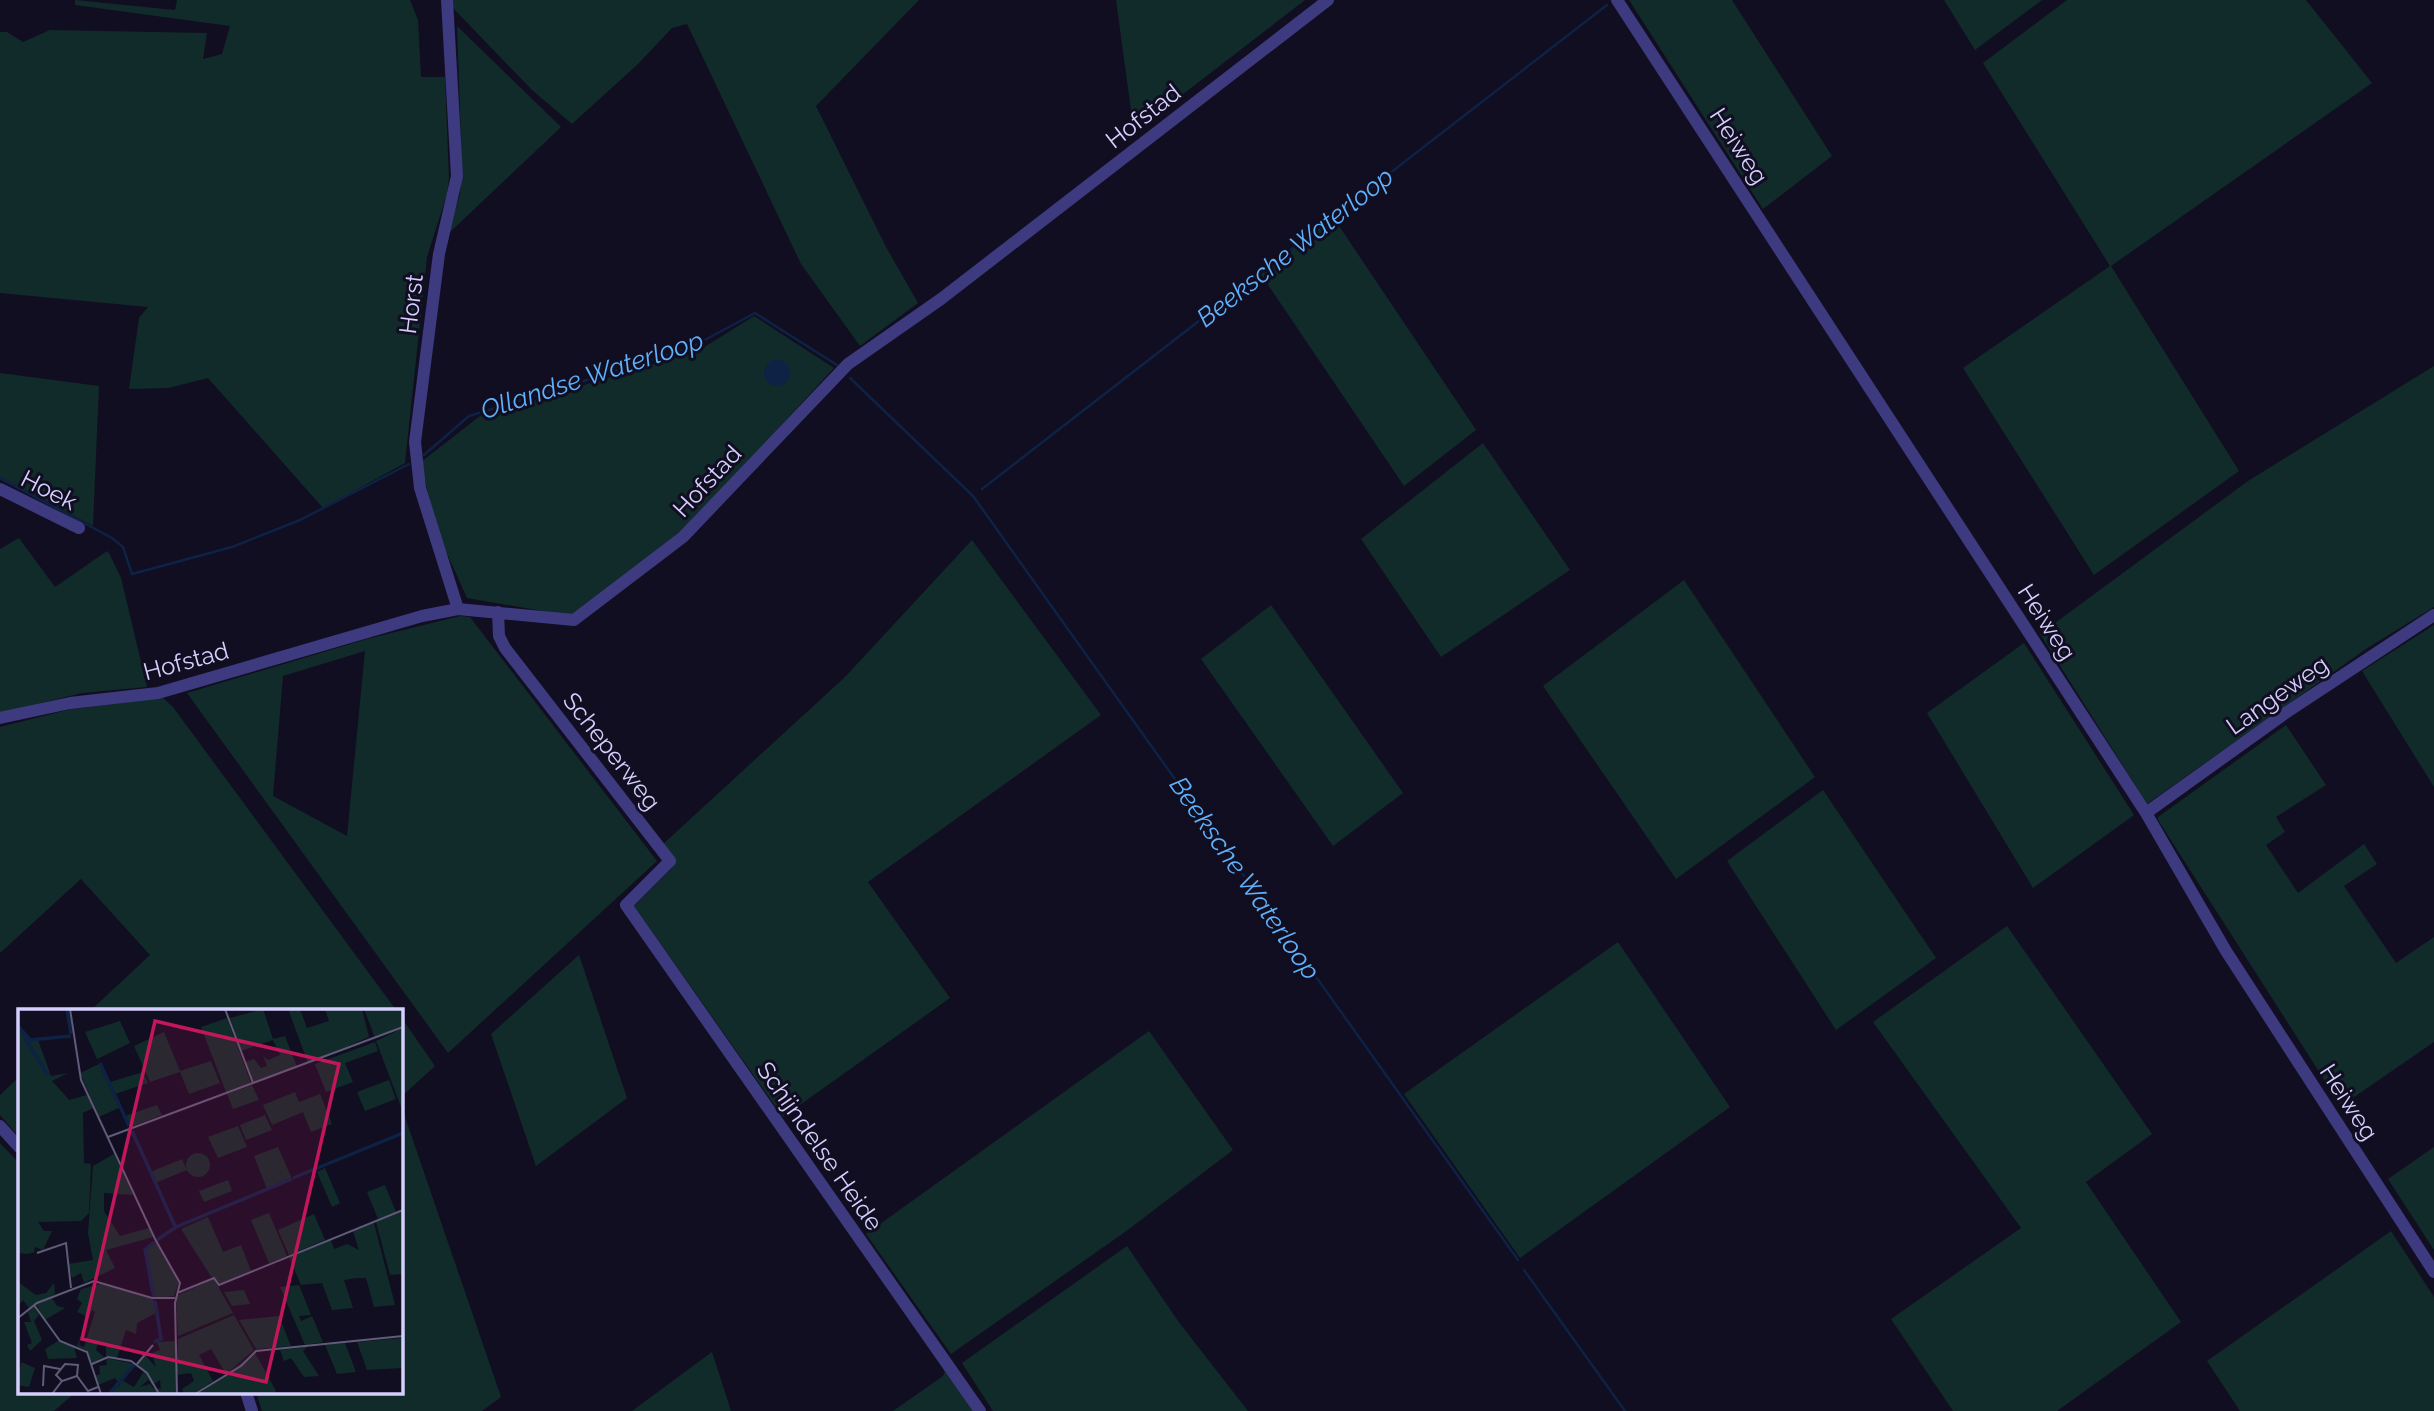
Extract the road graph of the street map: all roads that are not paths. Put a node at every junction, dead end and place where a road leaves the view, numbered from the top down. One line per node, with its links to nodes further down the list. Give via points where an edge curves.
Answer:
1 (447, 0): 6 (street, Horst, via 457,176 439,254 415,442 420,488)
2 (1328, 0): 7 (street, Hofstad, via 941,299 848,364 683,537 574,620)
3 (1617, 0): 10 (street, Heiweg)
4 (0, 489): 5 (street, Hoek)
5 (79, 528)
6 (458, 609): 7 (street, Hofstad); 9 (street, Hofstad, via 395,623 158,693 70,703)
7 (498, 612): 11 (street, Scheperweg, via 499,636 505,648 670,861)
8 (2434, 615): 10 (street, Langeweg)
9 (0, 718)
10 (2146, 813): 14 (street, Heiweg, via 2226,951)
11 (626, 905): 17 (street, Schijndelse Heide)
12 (0, 1126): 13 (street)
13 (18, 1146)
14 (2434, 1272)
15 (247, 1394): 16 (street)
16 (252, 1411)
17 (980, 1411)

